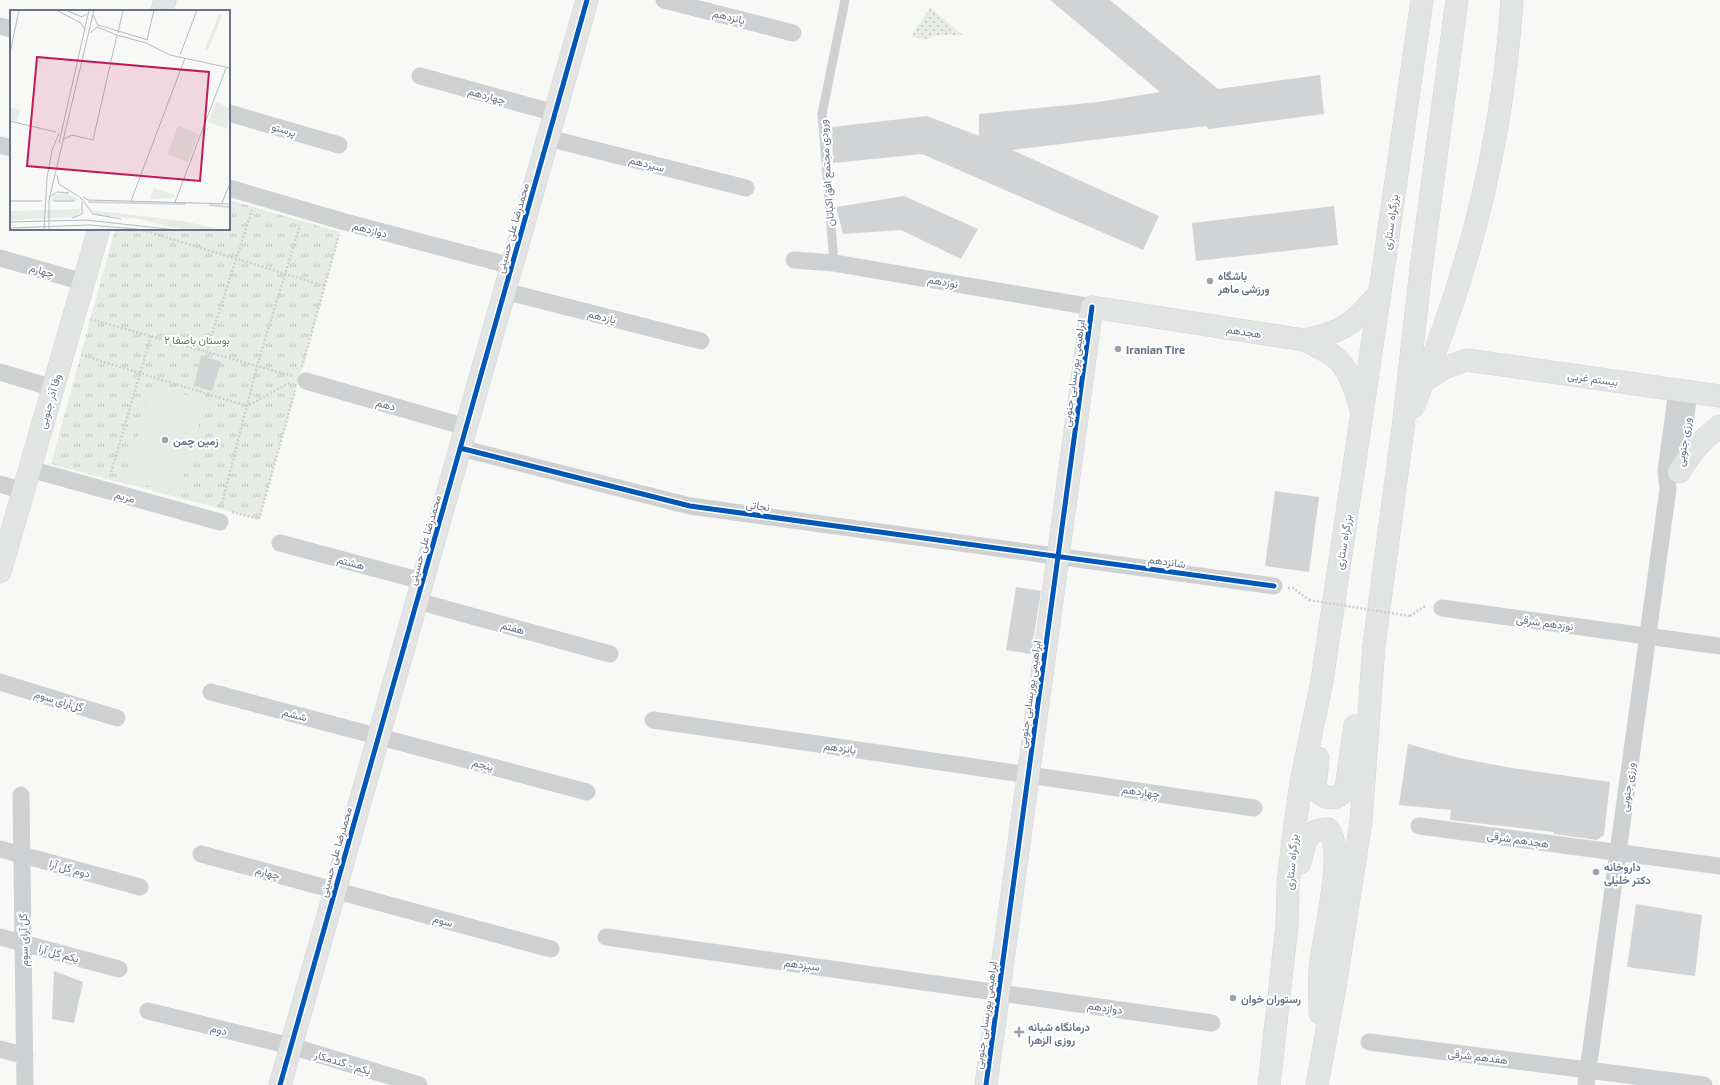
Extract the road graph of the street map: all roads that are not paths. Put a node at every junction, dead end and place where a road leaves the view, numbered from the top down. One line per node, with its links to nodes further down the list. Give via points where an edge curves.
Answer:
1 (165, 0): 8 (main road)
2 (587, 0): 14 (main road, محمدرضا علی حسینی)
3 (664, 0): 11 (street, پانزدهم)
4 (845, 0): 24 (lane, ورودی مجتمع افق اکباتان, via 822,114)
5 (1457, 0): 43 (main road, via 1420,270)
6 (1512, 0): 30 (main road, via 1509,50 1487,179 1465,264)
7 (1420, 6): 28 (main road, بزرگراه ستاری)
8 (162, 10)
9 (0, 26): 10 (street)
10 (10, 29)
11 (793, 33)
12 (420, 76): 14 (street, چهاردهم)
13 (230, 113): 17 (street, پرستو)
14 (555, 113): 15 (main road, محمدرضا علی حسینی)
15 (548, 138): 20 (street, سیزدهم); 25 (main road, محمدرضا علی حسینی)
16 (0, 145): 18 (street)
17 (339, 145)
18 (10, 148)
19 (230, 188): 25 (street, دوازدهم)
20 (746, 188)
21 (99, 230): 26 (main road, وفا آذر جنوبی)
22 (0, 258): 26 (street, چهارم)
23 (794, 260): 24 (street, نوزدهم)
24 (834, 263): 29 (street, نوزدهم)
25 (512, 266): 27 (main road, محمدرضا علی حسینی)
26 (84, 282): 37 (main road, وفا آذر جنوبی)
27 (504, 291): 32 (street, یازدهم); 42 (main road, محمدرضا علی حسینی)
28 (1380, 292): 31 (main road, هجدهم, via 1361,316 1342,330 1328,336); 40 (main road, بزرگراه ستاری)
29 (1092, 307): 31 (main road, هجدهم); 51 (main road, ابراهیمی پوربسابی جنوبی)
30 (1440, 337): 33 (main road, via 1451,350); 36 (main road)
31 (1304, 340): 40 (main road, via 1333,355 1344,367 1355,388)
32 (700, 342)
33 (1467, 360): 36 (main road, via 1444,368); 38 (main road, بیستم غربی)
34 (0, 372): 37 (street)
35 (301, 379): 42 (street, دهم)
36 (1424, 381): 43 (main road)
37 (53, 388): 45 (main road, وفا آذر جنوبی)
38 (1683, 391): 39 (main road, بیستم غربی); 46 (street, ورزی جنوبی, via 1666,471)
39 (1720, 396)
40 (1362, 412): 60 (main road, بزرگراه ستاری)
41 (1720, 426): 46 (main road, via 1692,450)
42 (466, 427): 44 (main road, محمدرضا علی حسینی)
43 (1403, 428): 57 (main road)
44 (460, 448): 51 (street, نجاتی, via 690,506); 54 (main road, محمدرضا علی حسینی)
45 (30, 469): 48 (main road, وفا آذر جنوبی); 49 (street, مریم)
46 (1673, 480): 56 (street, ورزی جنوبی)
47 (0, 484): 48 (street)
48 (23, 491): 52 (main road, وفا آذر جنوبی)
49 (221, 514)
50 (280, 544): 54 (street, هشتم)
51 (1058, 557): 53 (street, شانزدهم); 66 (main road, ابراهیمی پوربسابی جنوبی)
52 (0, 572)
53 (1274, 586)
54 (420, 591): 59 (street, هفتم); 65 (main road, محمدرضا علی حسینی)
55 (1442, 608): 56 (street, نوزدهم شرقی)
56 (1648, 636): 58 (street, نوزدهم شرقی); 72 (street, ورزی جنوبی)
57 (1374, 645): 60 (main road, via 1365,670 1346,788 1342,794 1334,798 1320,794 1315,788); 90 (main road, via 1361,821 1335,987)
58 (1720, 646)
59 (610, 654)
60 (1322, 681): 78 (main road, بزرگراه ستاری, via 1301,782 1288,884)
61 (0, 682): 63 (street, گل‌آرای سوم)
62 (211, 692): 65 (street, ششم)
63 (117, 718)
64 (653, 720): 66 (street, پانزدهم)
65 (378, 737): 67 (street, پنجم); 77 (main road, محمدرضا علی حسینی)
66 (1028, 775): 69 (street, چهاردهم); 84 (main road, ابراهیمی پوربسابی جنوبی)
67 (587, 792)
68 (21, 795): 74 (street, گل آرای سوم)
69 (1254, 808)
70 (1419, 826): 72 (street, هجدهم شرقی)
71 (0, 849): 74 (street, دوم گل‌ آرا)
72 (1618, 853): 75 (street, هجدهم شرقی); 92 (street, ورزی جنوبی)
73 (201, 854): 77 (street, چهارم)
74 (22, 856): 76 (street, دوم گل‌ آرا); 81 (street, گل آرای سوم)
75 (1720, 866)
76 (140, 887)
77 (335, 890): 82 (street, سوم); 88 (main road, محمدرضا علی حسینی)
78 (1287, 925): 90 (main road, via 1305,842 1314,831 1328,829 1333,834 1336,848 1320,970); 97 (main road, بزرگراه ستاری)
79 (0, 937): 81 (street, یکم گل‌ آرا)
80 (606, 937): 84 (street, سیزدهم)
81 (23, 944): 83 (street, یکم گل‌ آرا); 91 (street, گل آرای سوم)
82 (551, 949)
83 (119, 969)
84 (998, 991): 86 (street, دوازدهم); 96 (main road, ابراهیمی پوربسابی جنوبی)
85 (148, 1011): 88 (street, دوم)
86 (1212, 1023)
87 (1369, 1042): 92 (street, هفدهم شرقی)
88 (291, 1046): 94 (main road, محمدرضا علی حسینی); 95 (street, یکم - گندمکار)
89 (0, 1049): 91 (street)
90 (1322, 1050): 98 (main road)
91 (25, 1056): 93 (street, گل آرای سوم)
92 (1587, 1077): 99 (street, هفدهم شرقی)
93 (26, 1085)
94 (280, 1085)
95 (419, 1085)
96 (986, 1085)
97 (1269, 1085)
98 (1317, 1085)
99 (1704, 1085)

